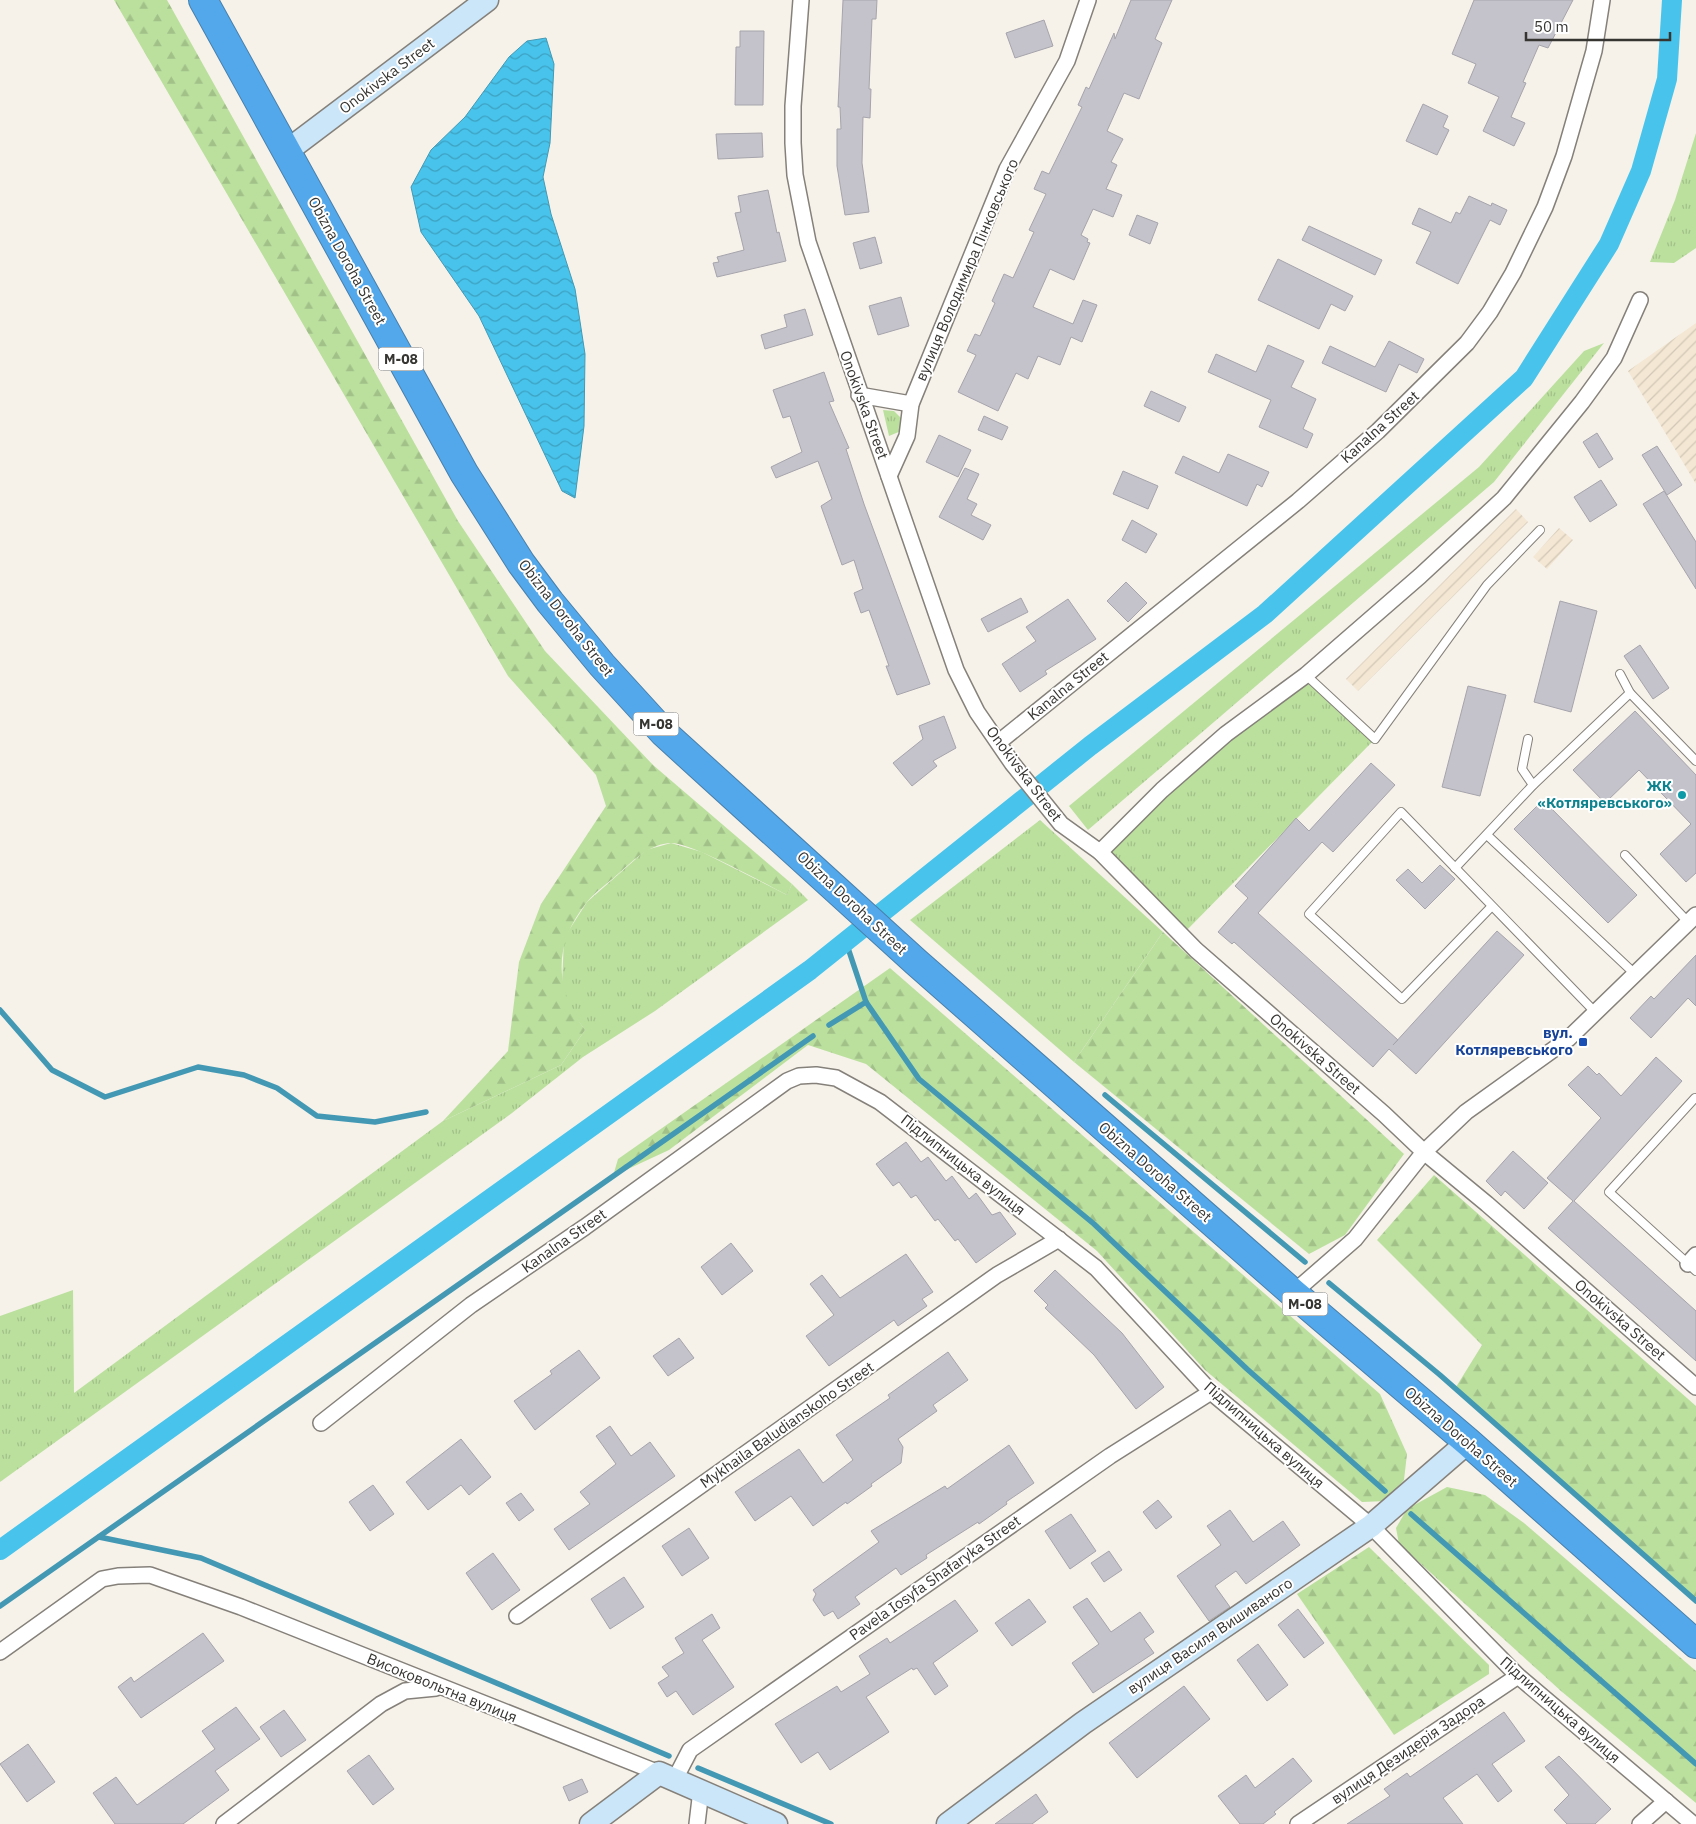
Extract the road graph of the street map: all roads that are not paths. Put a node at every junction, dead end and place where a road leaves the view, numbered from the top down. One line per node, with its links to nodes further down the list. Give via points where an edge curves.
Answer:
1 (203, 0): 6 (highway, Obizna Doroha Street / М-08)
2 (487, 0): 6 (street, Onokivska Street)
3 (801, 0): 8 (street, Onokivska Street, via 793,106 795,175 808,242)
4 (1088, 0): 9 (street, вулиця Володимира Пінковського, via 1067,61 1007,169)
5 (1602, 0): 16 (street, Kanalna Street, via 1594,51 1564,156 1544,207 1514,273 1466,343 1378,431 1298,501)
6 (287, 151): 32 (highway, Obizna Doroha Street / М-08, via 464,472 521,563 602,665 664,733 916,962)
7 (1640, 300): 13 (street, via 1614,358 1504,498)
8 (860, 395): 9 (street); 10 (street, Onokivska Street)
9 (912, 404): 10 (street, вулиця Володимира Пінковського, via 907,436)
10 (890, 476): 16 (street, Onokivska Street, via 956,670 978,712)
11 (1540, 530): 13 (lane, via 1487,585 1375,739)
12 (1620, 674): 14 (lane)
13 (1306, 675): 20 (street, via 1226,734 1162,790)
14 (1630, 693): 17 (lane); 18 (lane)
15 (1528, 740): 18 (lane, via 1522,769)
16 (999, 742): 20 (street, Onokivska Street, via 1061,824)
17 (1696, 761)
18 (1533, 785): 19 (lane)
19 (1487, 835): 22 (lane); 25 (lane)
20 (1100, 852): 29 (street, Onokivska Street, via 1196,950)
21 (1625, 855): 24 (lane)
22 (1455, 868): 23 (lane); 23 (lane, via 1401,812 1309,914 1402,999)
23 (1492, 906): 26 (lane)
24 (1692, 919): 25 (street)
25 (1634, 974): 26 (street)
26 (1595, 1012): 29 (street, via 1568,1039 1466,1112)
27 (816, 1075): 30 (street, Підлипницька вулиця, via 836,1078 880,1102); 35 (street, Kanalna Street, via 799,1076 768,1094 471,1305)
28 (1695, 1098): 31 (lane, via 1609,1192)
29 (1424, 1152): 32 (street, via 1355,1239); 33 (street, Onokivska Street)
30 (1059, 1239): 34 (street, Підлипницька вулиця, via 1096,1268); 38 (street, Mykhaila Baludianskoho Street, via 997,1275)
31 (1693, 1263)
32 (1293, 1293): 36 (highway, Obizna Doroha Street / М-08)
33 (1696, 1387)
34 (1211, 1392): 37 (street, Підлипницька вулиця); 43 (street, Pavela Iosyfa Shafaryka Street, via 1110,1456 690,1750)
35 (321, 1422)
36 (1468, 1442): 37 (street, вулиця Василя Вишиваного); 39 (highway, Obizna Doroha Street / М-08)
37 (1371, 1526): 41 (street, Підлипницька вулиця); 50 (street, вулиця Василя Вишиваного, via 1083,1723)
38 (517, 1616)
39 (1696, 1644)
40 (0, 1652): 42 (street, Високовольтна вулиця, via 102,1579 150,1575 241,1607)
41 (1518, 1676): 45 (street, Підлипницька вулиця); 51 (street, вулиця Дезидерія Задора)
42 (439, 1687): 43 (street, Високовольтна вулиця); 46 (street, via 405,1691 381,1704)
43 (667, 1776): 44 (street, Високовольтна вулиця); 47 (street, Pavela Iosyfa Shafaryka Street)
44 (701, 1790): 48 (street); 49 (street, Високовольтна вулиця)
45 (1666, 1802): 52 (street); 53 (street, Підлипницька вулиця)
46 (224, 1824)
47 (591, 1824)
48 (697, 1824)
49 (776, 1824)
50 (948, 1824)
51 (1298, 1824)
52 (1640, 1824)
53 (1693, 1824)

